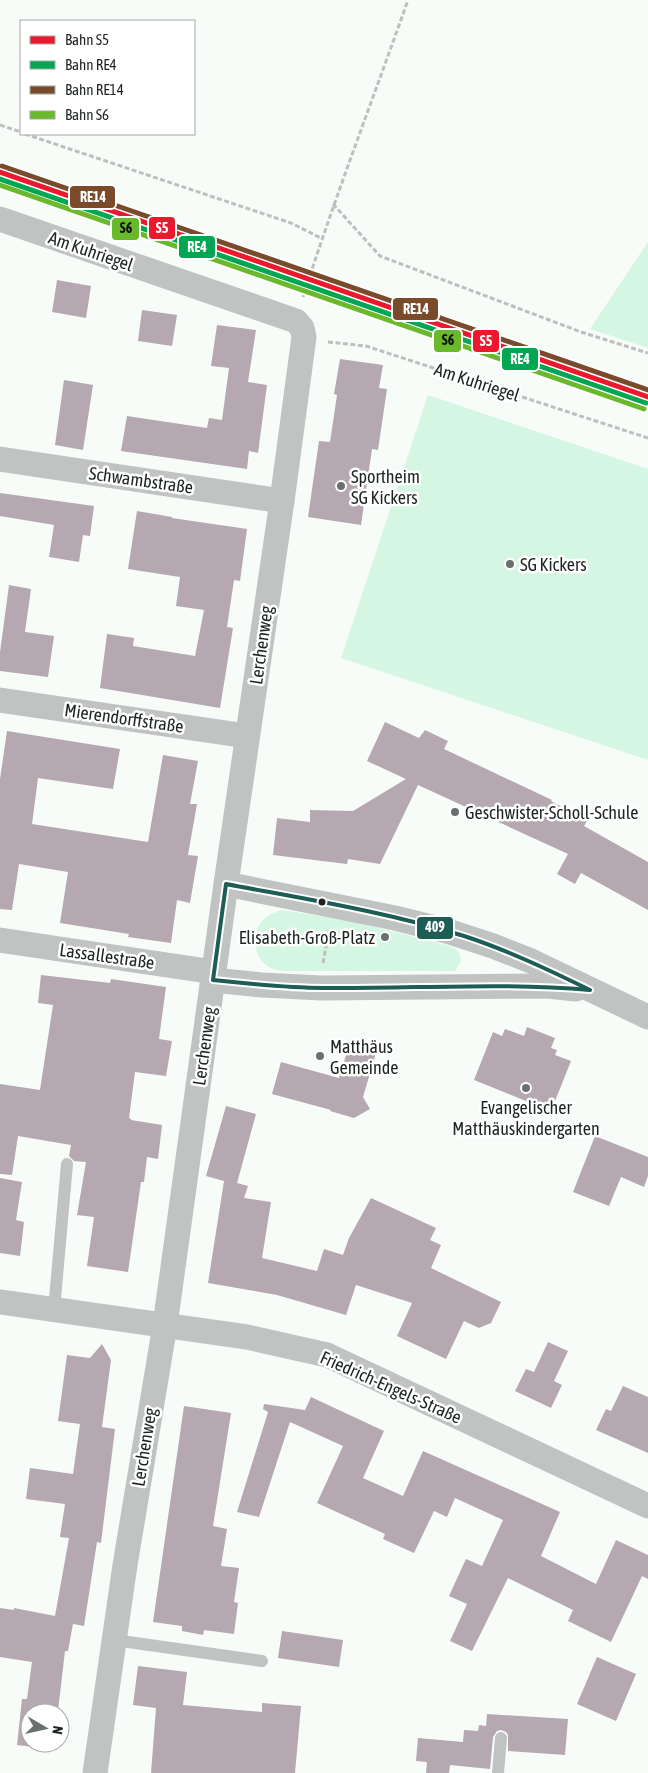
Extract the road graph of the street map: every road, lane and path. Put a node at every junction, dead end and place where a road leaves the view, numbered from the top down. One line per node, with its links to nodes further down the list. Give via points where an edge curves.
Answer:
1 (408, 0): 5 (path)
2 (0, 125): 3 (path)
3 (20, 132)
4 (29, 135): 7 (path, via 291,223)
5 (333, 204): 7 (path); 9 (path, via 380,256 581,332)
6 (0, 219): 8 (street, Am Kuhriegel)
7 (322, 238): 8 (path)
8 (300, 329): 10 (path, Am Kuhriegel, via 366,346); 12 (street, Lerchenweg)
9 (648, 353)
10 (648, 438)
11 (0, 459): 12 (street, Schwambstraße)
12 (282, 501): 14 (street, Lerchenweg)
13 (0, 700): 14 (street, Mierendorffstraße)
14 (247, 736): 15 (street, Lerchenweg)
15 (226, 884): 16 (street); 18 (street, Lerchenweg)
16 (333, 905): 19 (path); 20 (street, via 447,931 493,946)
17 (0, 940): 18 (street, Lassallestraße)
18 (213, 976): 19 (street, Lassallestraße, via 262,985); 25 (street, Lerchenweg)
19 (318, 988): 20 (street, Lassallestraße, via 546,986)
20 (590, 990): 21 (street)
21 (648, 1017)
22 (67, 1164): 24 (lane)
23 (0, 1302): 24 (street, Friedrich-Engels-Straße)
24 (54, 1310): 25 (street, Friedrich-Engels-Straße)
25 (165, 1325): 26 (street, Friedrich-Engels-Straße, via 248,1337 327,1355); 27 (street, Lerchenweg)
26 (648, 1506)
27 (114, 1640): 28 (lane); 30 (street, Lerchenweg)
28 (262, 1661)
29 (501, 1738): 31 (lane)
30 (95, 1773)
31 (498, 1773)

